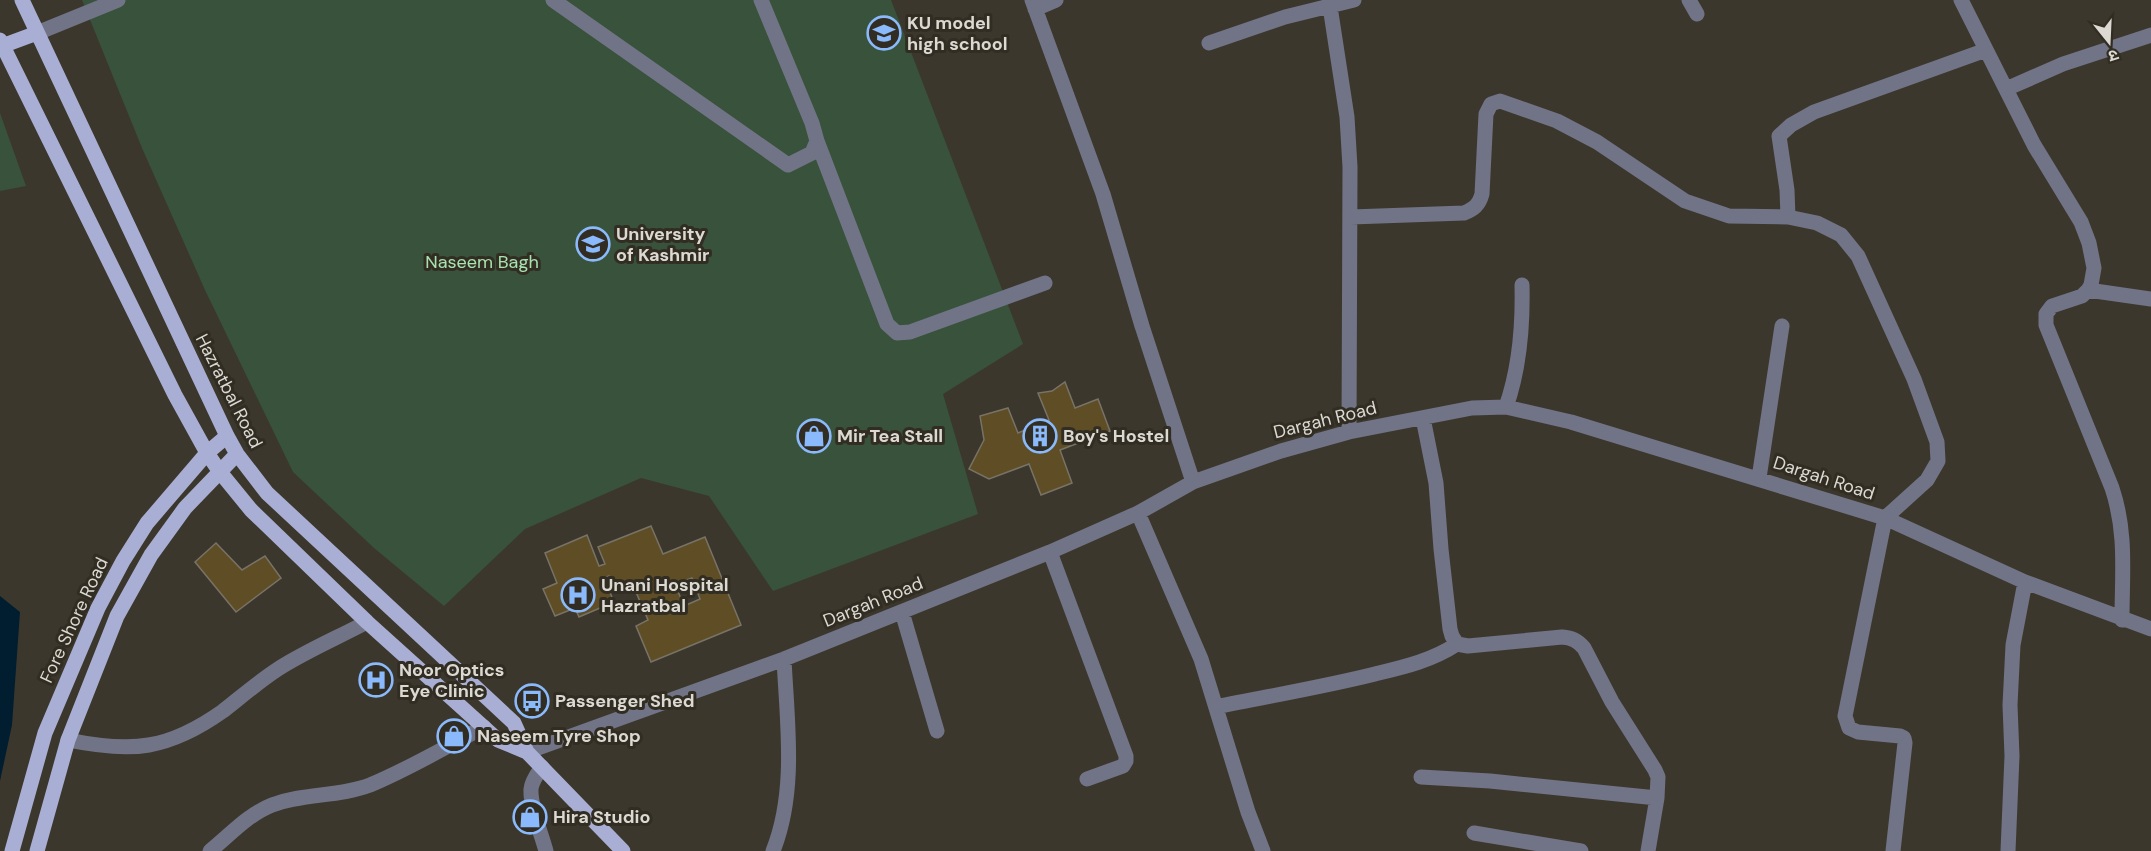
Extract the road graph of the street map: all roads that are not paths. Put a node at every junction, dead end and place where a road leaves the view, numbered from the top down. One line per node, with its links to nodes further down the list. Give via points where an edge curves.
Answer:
1 (22, 0): 12 (main road, Hazratbal Road)
2 (118, 0): 12 (street)
3 (553, 0): 18 (street, via 788,165 812,153)
4 (761, 0): 18 (street)
5 (1056, 0): 10 (street)
6 (1354, 0): 9 (street)
7 (1689, 0): 11 (street)
8 (1960, 0): 16 (street)
9 (1329, 3): 15 (street); 19 (street, via 1347,117)
10 (1033, 4): 34 (street, via 1103,195)
11 (1697, 14)
12 (37, 33): 14 (main road); 29 (main road, Hazratbal Road)
13 (2151, 35): 17 (street, via 2063,64)
14 (1, 43): 30 (main road, Hazratbal Road)
15 (1209, 43)
16 (1986, 50): 17 (street); 20 (street, via 1814,112 1791,125 1779,136)
17 (2006, 89): 23 (street, via 2034,145 2081,222 2094,268)
18 (817, 141): 21 (street, via 887,324 897,333 910,332)
19 (1351, 217): 20 (street, via 1473,210 1482,194 1486,114 1491,104 1500,101 1567,126 1597,142 1685,201 1729,216); 28 (street)
20 (1788, 217): 36 (street, via 1817,223 1841,235 1858,256 1914,379 1937,442 1938,461 1927,480)
21 (1045, 283)
22 (1522, 285): 26 (street, via 1518,363)
23 (2088, 290): 24 (street); 40 (street, via 2082,296 2052,306 2046,314 2046,325 2120,513)
24 (2151, 299)
25 (1782, 326): 33 (street)
26 (1506, 407): 27 (street, Dargah Road, via 1472,408); 33 (street, Dargah Road, via 1571,422)
27 (1423, 418): 28 (street, Dargah Road); 43 (street, via 1436,483 1450,629)
28 (1349, 432): 34 (street, Dargah Road)
29 (226, 436): 30 (main road, Fore Shore Road); 31 (main road, Hazratbal Road)
30 (207, 453): 32 (main road, Hazratbal Road); 55 (main road, Fore Shore Road, via 147,523 98,608 45,733)
31 (237, 454): 32 (main road, Fore Shore Road); 49 (main road, Hazratbal Road, via 267,493 514,723)
32 (220, 472): 41 (main road, Hazratbal Road, via 251,510); 48 (main road, Fore Shore Road, via 185,508 151,555 117,616)
33 (1759, 478): 36 (street, Dargah Road)
34 (1193, 482): 35 (street, Dargah Road)
35 (1138, 513): 37 (street, Dargah Road); 45 (street, via 1201,659)
36 (1885, 518): 38 (street, Dargah Road); 64 (street, via 1845,717 1849,728 1858,732 1904,738)
37 (1050, 552): 39 (street, Dargah Road); 52 (street, via 1126,756 1123,766)
38 (2025, 582): 40 (street, Dargah Road); 65 (street, via 2013,645)
39 (902, 612): 44 (street, Dargah Road); 47 (street)
40 (2122, 620): 42 (street, Dargah Road)
41 (367, 622): 46 (main road, Hazratbal Road); 48 (street, via 279,669 207,722 171,739 135,748 99,747)
42 (2151, 629)
43 (1456, 644): 45 (street, via 1421,663); 53 (street, via 1562,637 1578,641 1655,770)
44 (784, 659): 49 (street, Dargah Road); 60 (street, via 787,790)
45 (1216, 707): 61 (street)
46 (484, 727): 49 (main road, Hazratbal Road, via 498,740); 57 (street, via 370,784 273,805 251,817)
47 (937, 731)
48 (68, 740): 56 (main road, Fore Shore Road)
49 (527, 752): 50 (main road, Hazratbal Road)
50 (542, 767): 58 (street, via 531,787); 59 (main road, Hazratbal Road)
51 (1421, 777): 53 (street)
52 (1087, 780)
53 (1657, 798): 63 (street)
54 (1474, 833): 62 (street)
55 (12, 848): 56 (main road)
56 (37, 850)
57 (210, 851)
58 (546, 851)
59 (623, 851)
60 (772, 851)
61 (1263, 851)
62 (1581, 851)
63 (1648, 851)
64 (1893, 851)
65 (2008, 851)

